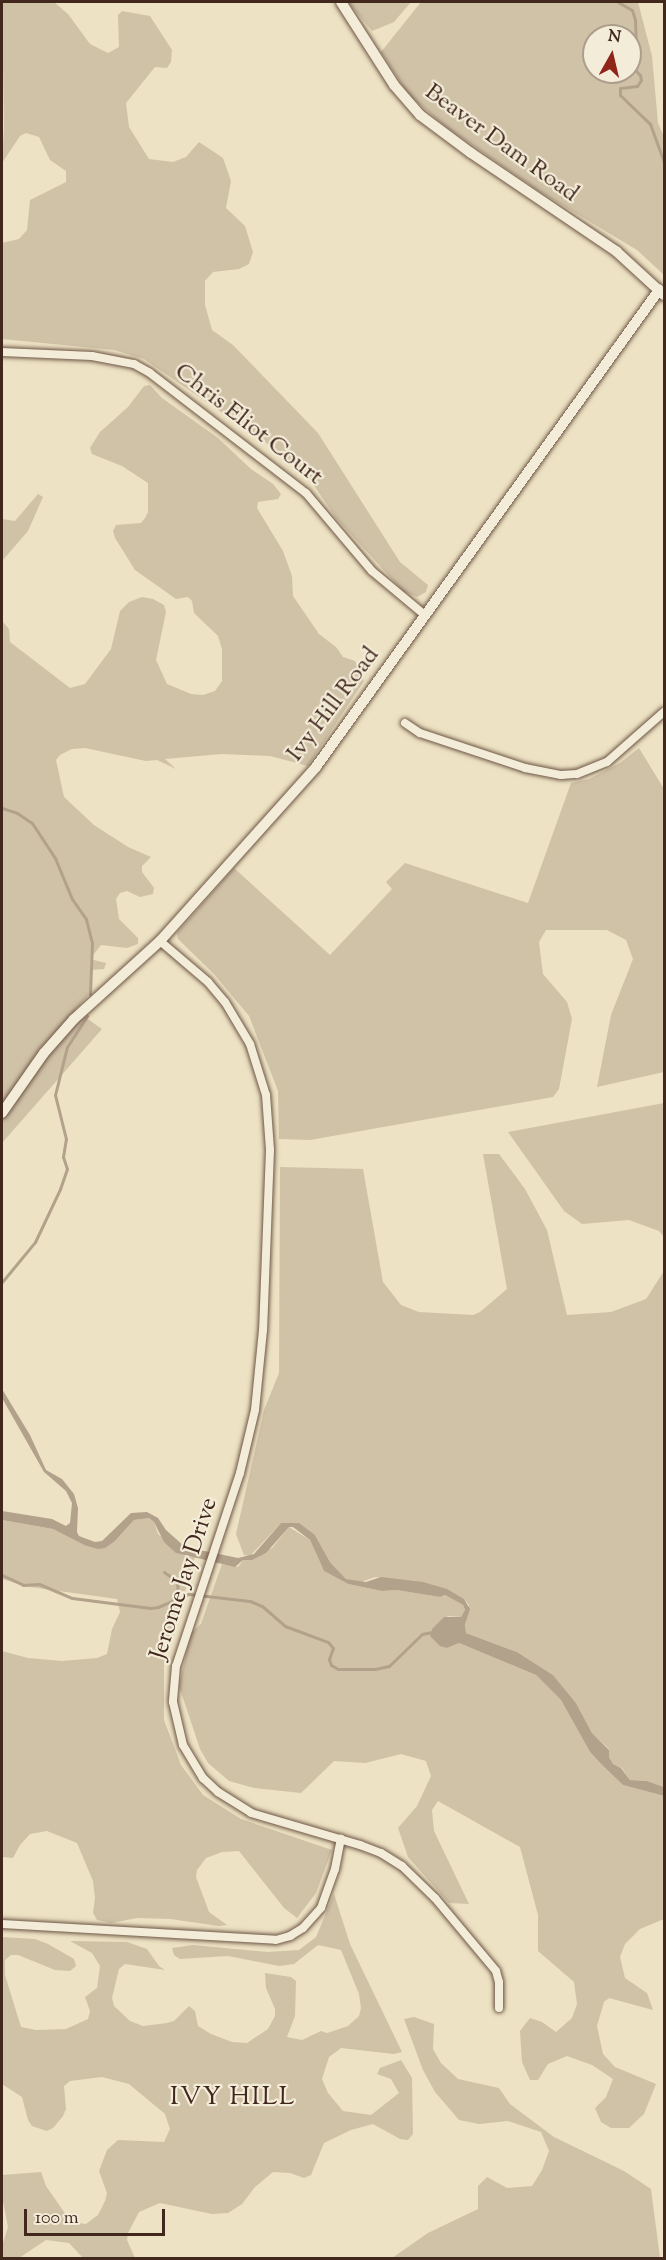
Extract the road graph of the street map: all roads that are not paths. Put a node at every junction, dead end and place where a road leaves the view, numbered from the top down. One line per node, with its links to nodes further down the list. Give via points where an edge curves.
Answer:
1 (341, 2): 2 (street, Beaver Dam Road, via 394,85 423,117 617,252)
2 (662, 292): 4 (street, Ivy Hill Road)
3 (2, 352): 4 (street, Chris Eliot Court, via 92,356 134,364 150,373 306,494 372,571)
4 (426, 616): 7 (street, Ivy Hill Road, via 316,767)
5 (664, 712): 6 (street, via 607,762 577,774 561,775 518,766 420,733)
6 (405, 723)
7 (160, 940): 8 (street, Ivy Hill Road, via 74,1019 44,1053); 9 (street, Jerome Jay Drive, via 208,982 238,1021 259,1069 268,1120 260,1372 240,1473 191,1617 173,1684 176,1723 191,1761 218,1792 251,1813)
8 (2, 1113)
9 (341, 1839): 10 (street, via 321,1908 303,1928 276,1940); 11 (street, Jerome Jay Drive, via 381,1853 418,1879 496,1971)
10 (2, 1924)
11 (499, 2008)

